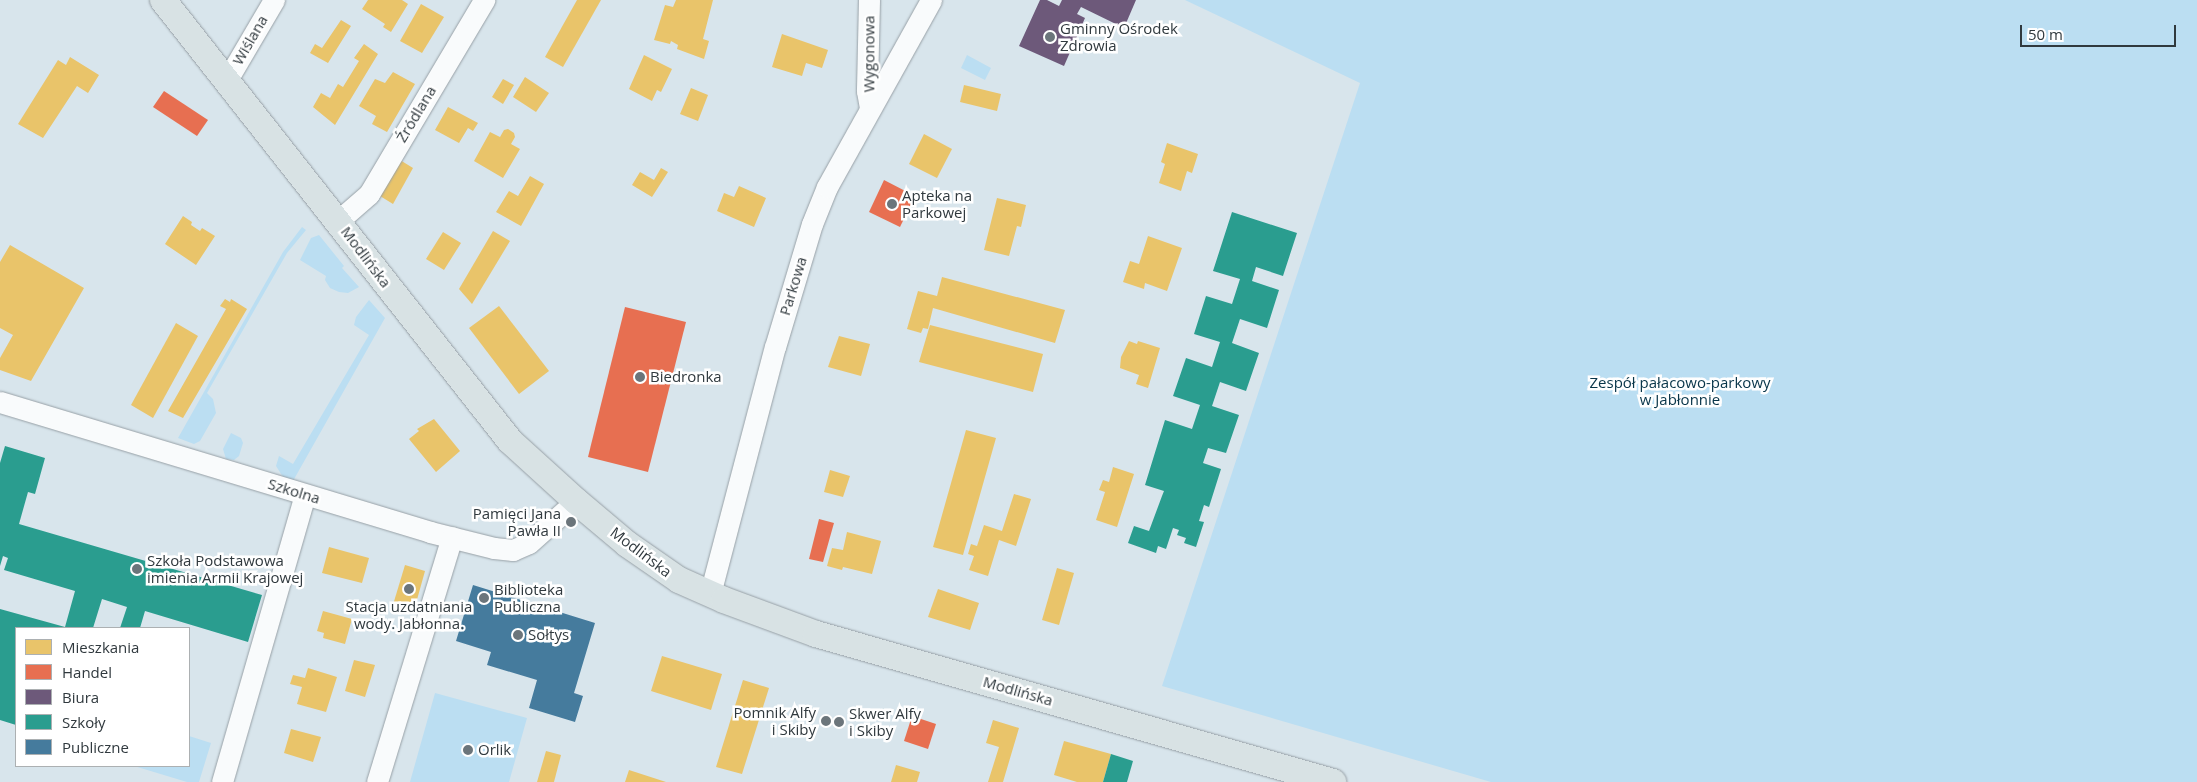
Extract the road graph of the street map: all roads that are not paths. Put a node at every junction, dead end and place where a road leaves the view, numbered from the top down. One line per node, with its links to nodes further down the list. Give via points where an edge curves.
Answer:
1 (163, 0): 6 (main road, Modlińska)
2 (274, 0): 6 (street, Wiślana)
3 (484, 0): 8 (street, Źródlana, via 368,194)
4 (870, 0): 7 (street, Wygonowa, via 867,91)
5 (931, 0): 7 (street, Parkowa)
6 (227, 80): 8 (main road, Modlińska)
7 (870, 108): 13 (street, Parkowa, via 812,224 775,347)
8 (338, 221): 11 (main road, Modlińska, via 510,441)
9 (0, 402): 10 (street, Szkolna)
10 (306, 494): 12 (street, Szkolna); 14 (street)
11 (576, 501): 12 (street, Szkolna, via 529,543 513,550); 13 (main road, Modlińska, via 661,568)
12 (452, 537): 15 (street)
13 (710, 594): 16 (main road, Modlińska, via 816,634)
14 (222, 782)
15 (378, 782)
16 (1332, 782)

